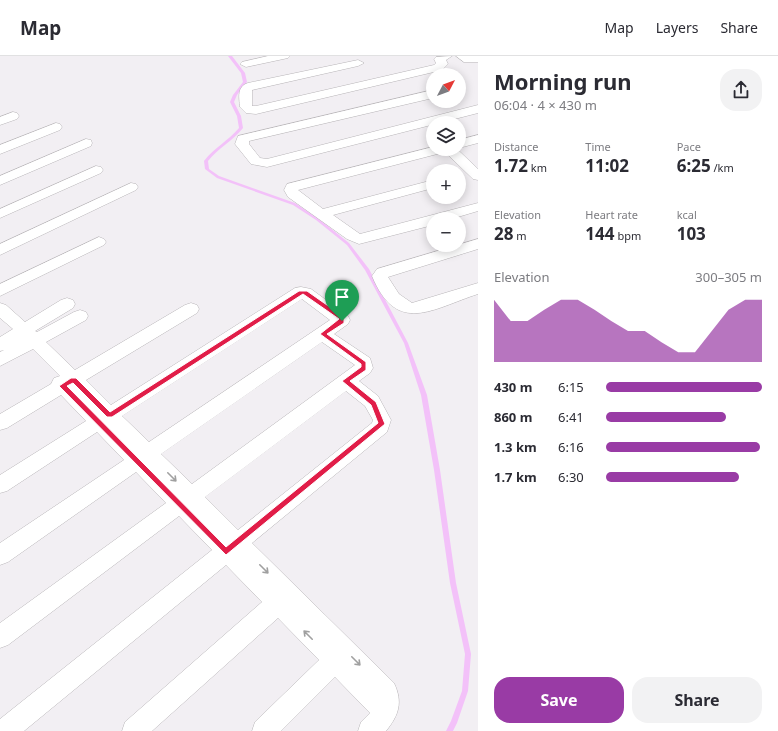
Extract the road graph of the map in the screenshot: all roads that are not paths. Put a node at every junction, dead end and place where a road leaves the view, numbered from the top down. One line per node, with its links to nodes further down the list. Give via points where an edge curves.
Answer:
1 (279, 56): 6 (street)
2 (446, 56): 7 (street, via 440,59 442,64 438,68)
3 (462, 56): 4 (street, via 468,60)
4 (478, 59)
5 (354, 60): 7 (street); 7 (street, via 248,87 245,91 246,109 256,110)
6 (246, 64)
7 (378, 83): 9 (street)
8 (426, 96): 9 (street)
9 (398, 102): 13 (street); 13 (street, via 243,139 242,144 256,161 267,163)
10 (478, 109): 13 (street)
11 (13, 116): 12 (street)
12 (0, 121)
13 (421, 123): 15 (street)
14 (56, 127): 19 (street)
15 (426, 128)
16 (478, 139): 17 (street)
17 (466, 142)
18 (86, 143): 25 (street)
19 (0, 150)
20 (426, 153): 31 (street, via 292,187 293,194)
21 (457, 156): 23 (street)
22 (96, 170): 30 (street)
23 (476, 174): 24 (street)
24 (466, 176)
25 (0, 181)
26 (426, 186): 31 (street)
27 (131, 187): 35 (street)
28 (478, 207): 29 (street)
29 (460, 212)
30 (0, 214)
31 (321, 214): 32 (street, via 359,239)
32 (426, 221)
33 (98, 242): 37 (street)
34 (478, 244): 36 (street, via 383,272 380,276 400,304 408,309 415,309)
35 (0, 250)
36 (478, 288)
37 (0, 291)
38 (67, 304): 43 (street)
39 (0, 309): 43 (street)
40 (191, 309): 46 (street)
41 (80, 316): 43 (street)
42 (323, 334): 45 (street, via 364,363 364,368); 47 (street, via 342,320 301,292); 49 (street)
43 (16, 338): 44 (street); 46 (street)
44 (0, 360)
45 (346, 381): 51 (street); 52 (street, via 374,404 382,420 380,427)
46 (68, 383): 47 (street); 48 (street)
47 (104, 419): 49 (street); 50 (street)
48 (0, 423)
49 (142, 458): 51 (street); 53 (street)
50 (0, 485)
51 (185, 500): 52 (street); 55 (street)
52 (232, 547): 54 (street); 57 (street, one-way to 57, via 386,691 389,704); 58 (street)
53 (0, 555)
54 (277, 604): 56 (street, one-way to 54); 59 (street)
55 (0, 637)
56 (334, 662): 57 (street); 60 (street)
57 (386, 712): 61 (street)
58 (5, 731)
59 (134, 731)
60 (264, 731)
61 (370, 731)

